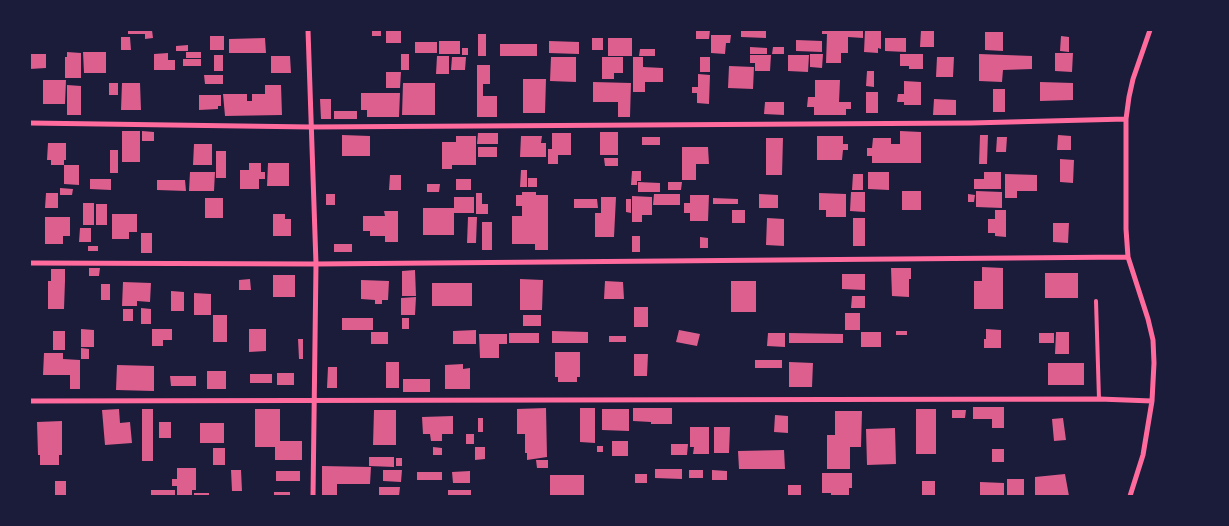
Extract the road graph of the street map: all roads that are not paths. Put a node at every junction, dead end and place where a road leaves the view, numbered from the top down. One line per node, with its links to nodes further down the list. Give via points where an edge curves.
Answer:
1 (308, 30): 5 (street)
2 (1150, 30): 3 (street, via 1128,97)
3 (1126, 119): 5 (street); 6 (street)
4 (30, 123): 5 (street)
5 (311, 127): 8 (street)
6 (1128, 257): 8 (street); 13 (street, via 1153,340)
7 (30, 263): 8 (street)
8 (316, 264): 12 (street)
9 (1096, 301): 10 (lane)
10 (1099, 399): 12 (street); 13 (street)
11 (30, 401): 12 (street)
12 (315, 401): 14 (street)
13 (1152, 401): 15 (street, via 1143,455)
14 (313, 496)
15 (1130, 496)

